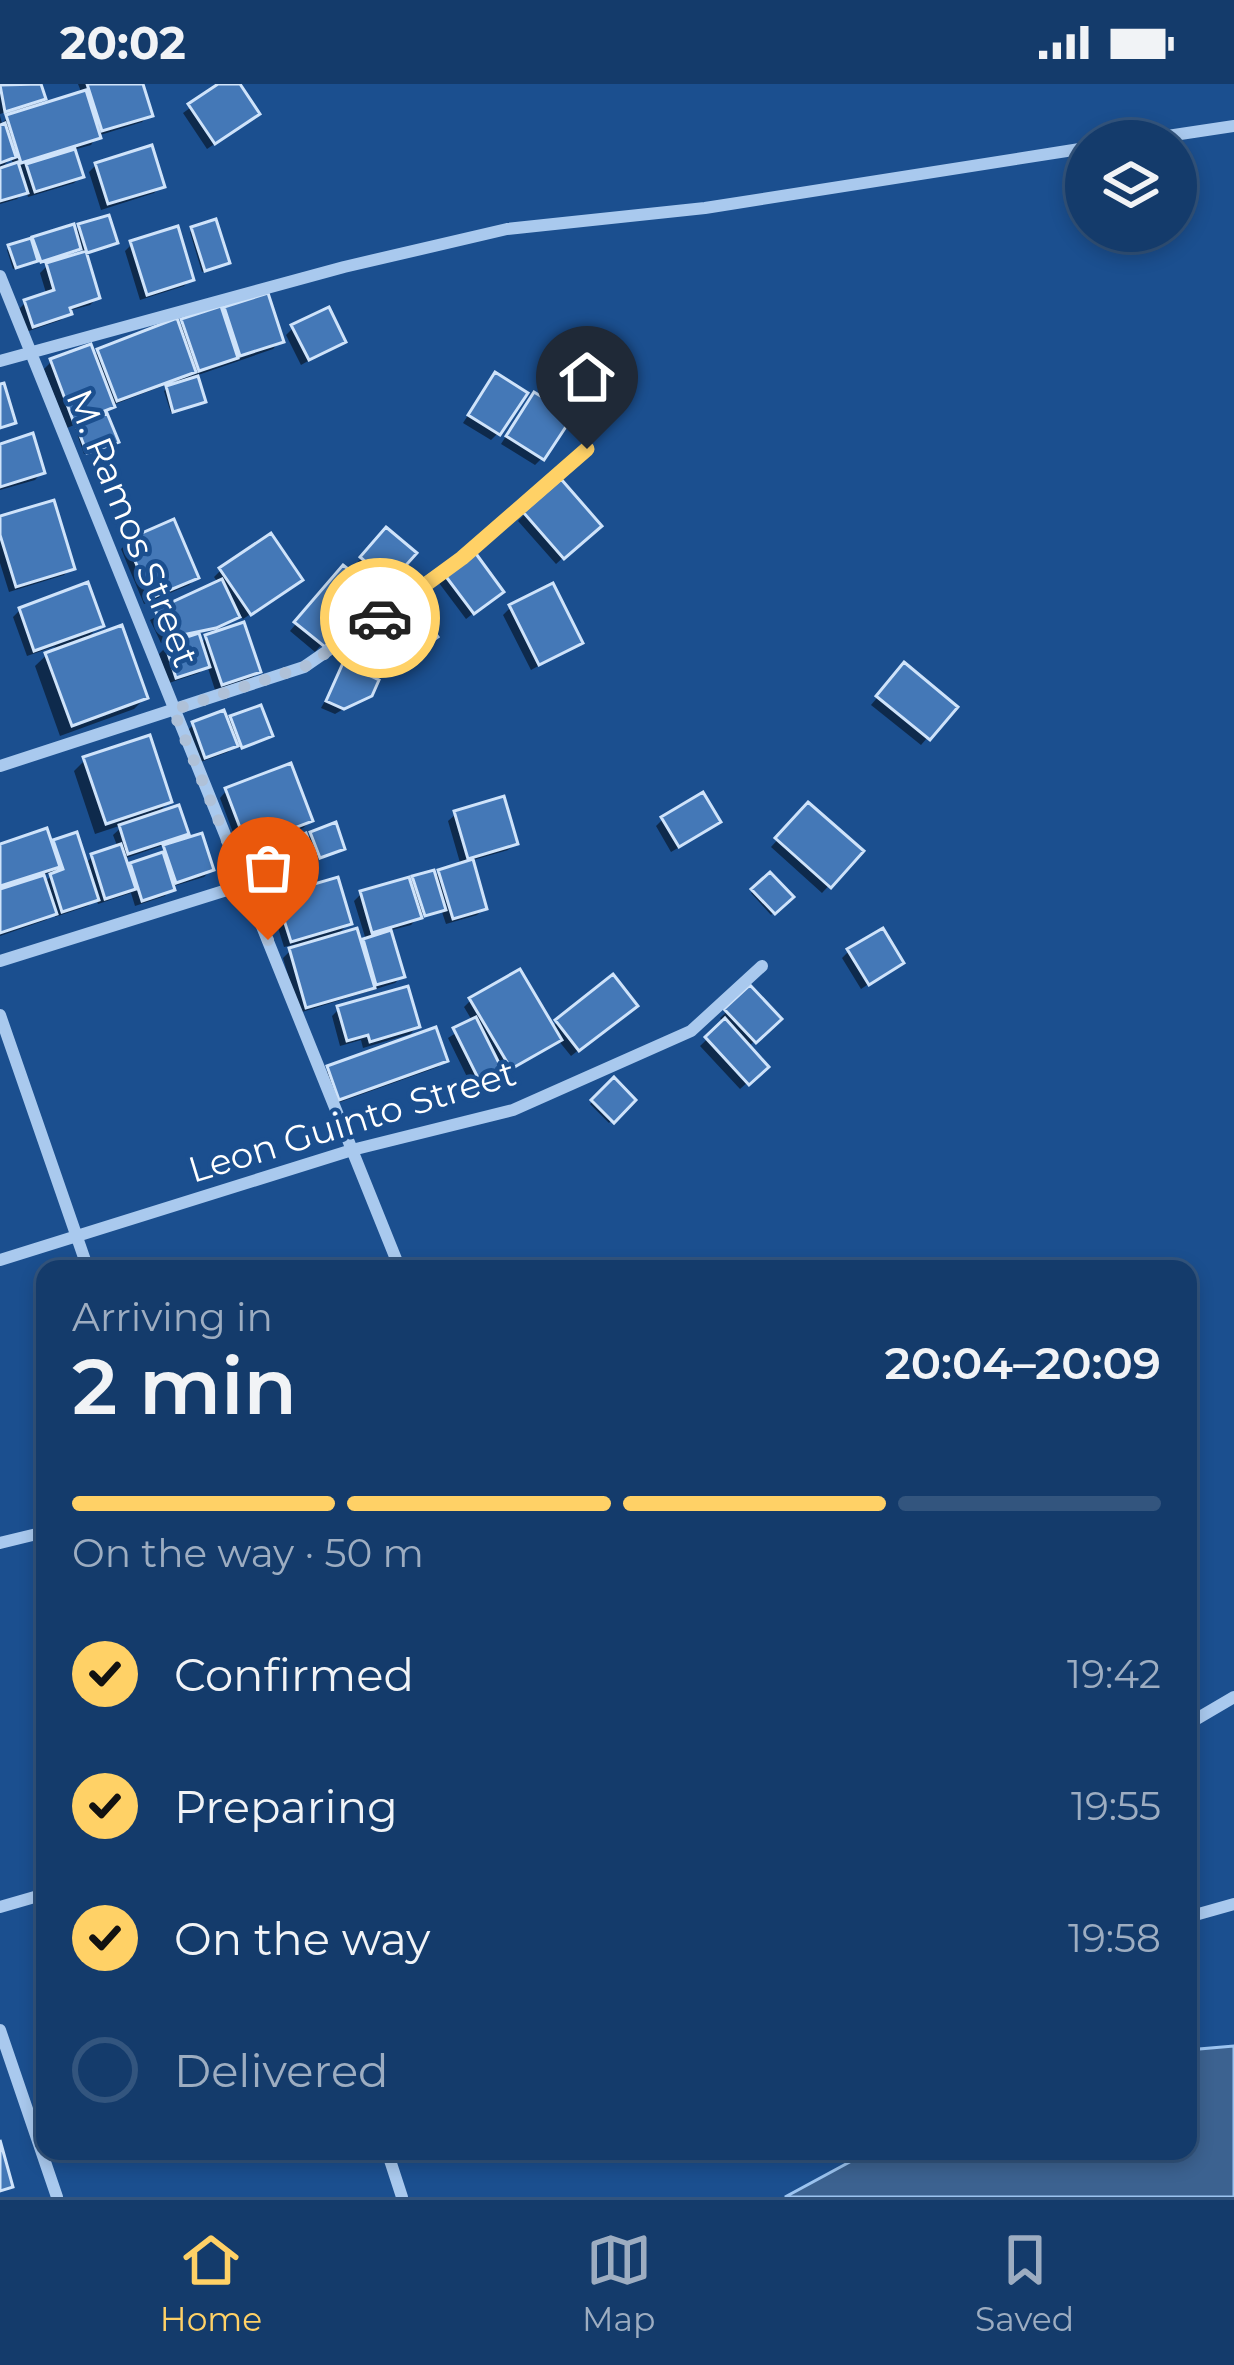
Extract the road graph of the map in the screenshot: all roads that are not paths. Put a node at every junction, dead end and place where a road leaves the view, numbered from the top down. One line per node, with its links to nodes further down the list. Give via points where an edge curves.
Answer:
1 (1234, 126): 2 (street)
2 (1197, 132)
3 (1065, 151): 5 (street, via 705,208 507,229)
4 (0, 276): 5 (street, M. Ramos Street)
5 (29, 352): 6 (street); 8 (street, M. Ramos Street)
6 (0, 361)
7 (587, 449): 8 (street, via 462,558 304,667)
8 (173, 710): 9 (street); 10 (street, M. Ramos Street)
9 (0, 766)
10 (246, 884): 11 (street); 14 (street, M. Ramos Street)
11 (0, 961)
12 (762, 966): 14 (street, Leon Guinto Street, via 691,1031 513,1111)
13 (0, 1016): 15 (street)
14 (352, 1150): 15 (street, Leon Guinto Street); 18 (street, M. Ramos Street)
15 (77, 1237): 16 (street, Leon Guinto Street); 17 (street)
16 (0, 1260)
17 (85, 1260)
18 (396, 1260)
19 (36, 1534): 20 (street)
20 (0, 1543)
21 (1234, 1697): 22 (street)
22 (1197, 1719)
23 (36, 1897): 25 (street)
24 (1234, 1904): 26 (street)
25 (0, 1907)
26 (1197, 1914)
27 (0, 2030): 28 (street)
28 (36, 2135)
29 (44, 2160): 31 (street)
30 (390, 2160): 32 (street)
31 (57, 2197)
32 (402, 2197)

